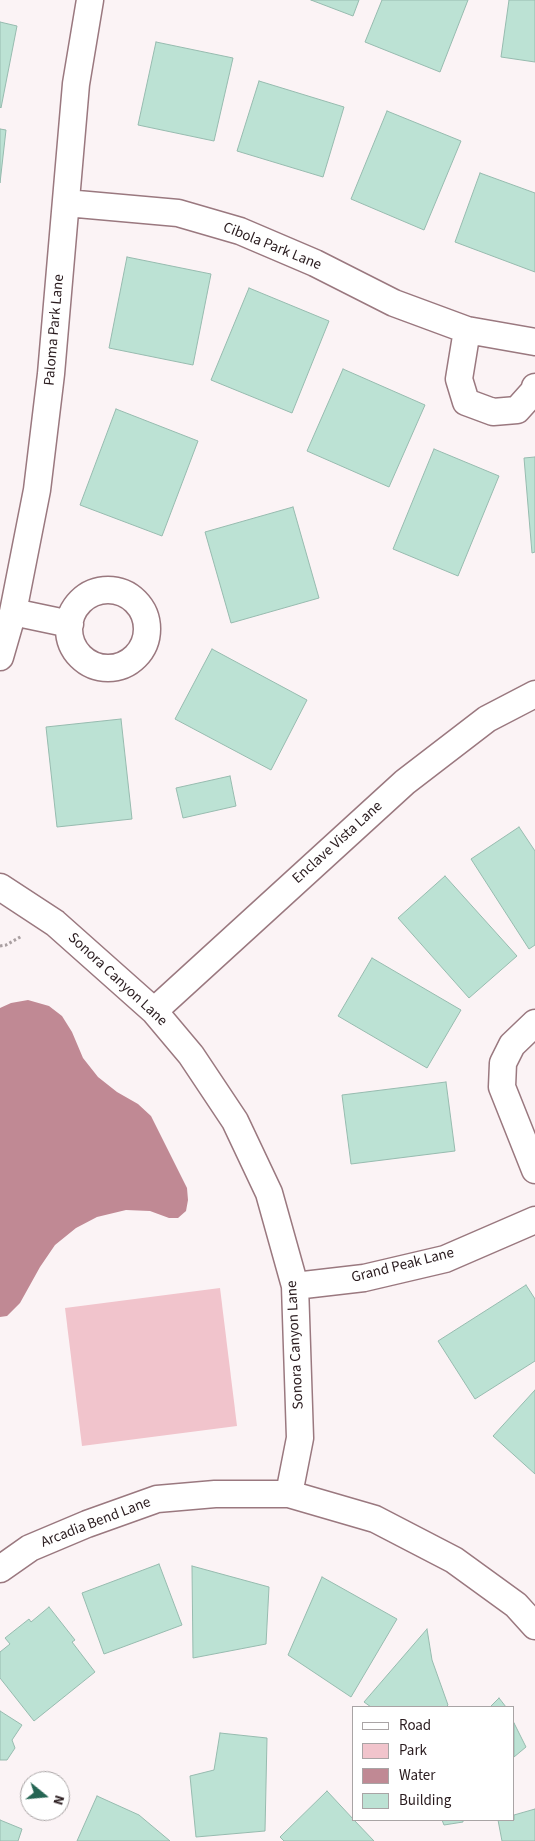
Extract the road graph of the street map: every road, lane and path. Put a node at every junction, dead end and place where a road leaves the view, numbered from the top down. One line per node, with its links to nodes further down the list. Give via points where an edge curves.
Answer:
1 (90, 0): 2 (street, Paloma Park Lane, via 76,84)
2 (66, 204): 3 (street, Cibola Park Lane, via 178,213 240,231 315,263 394,303); 6 (street, Paloma Park Lane, via 39,470)
3 (468, 330): 4 (street, Cibola Park Lane); 5 (street, via 459,379 466,402 493,412 516,410)
4 (535, 342)
5 (535, 387)
6 (14, 612): 7 (street); 8 (street, Paloma Park Lane)
7 (70, 624)
8 (0, 657)
9 (535, 694): 11 (street, Enclave Vista Lane, via 487,719 405,782)
10 (0, 887): 11 (street, Sonora Canyon Lane, via 55,923)
11 (154, 1011): 15 (street, Sonora Canyon Lane, via 191,1055 235,1121 269,1193)
12 (535, 1023): 13 (street, via 512,1045 503,1063 502,1087)
13 (535, 1170)
14 (535, 1220): 15 (street, Grand Peak Lane, via 445,1259 364,1278)
15 (295, 1286): 16 (street, Sonora Canyon Lane, via 300,1438)
16 (289, 1494): 17 (street, Arcadia Bend Lane, via 215,1494 157,1500 30,1548); 18 (street, Arcadia Bend Lane, via 375,1519 454,1560 516,1605)
17 (0, 1569)
18 (535, 1626)

